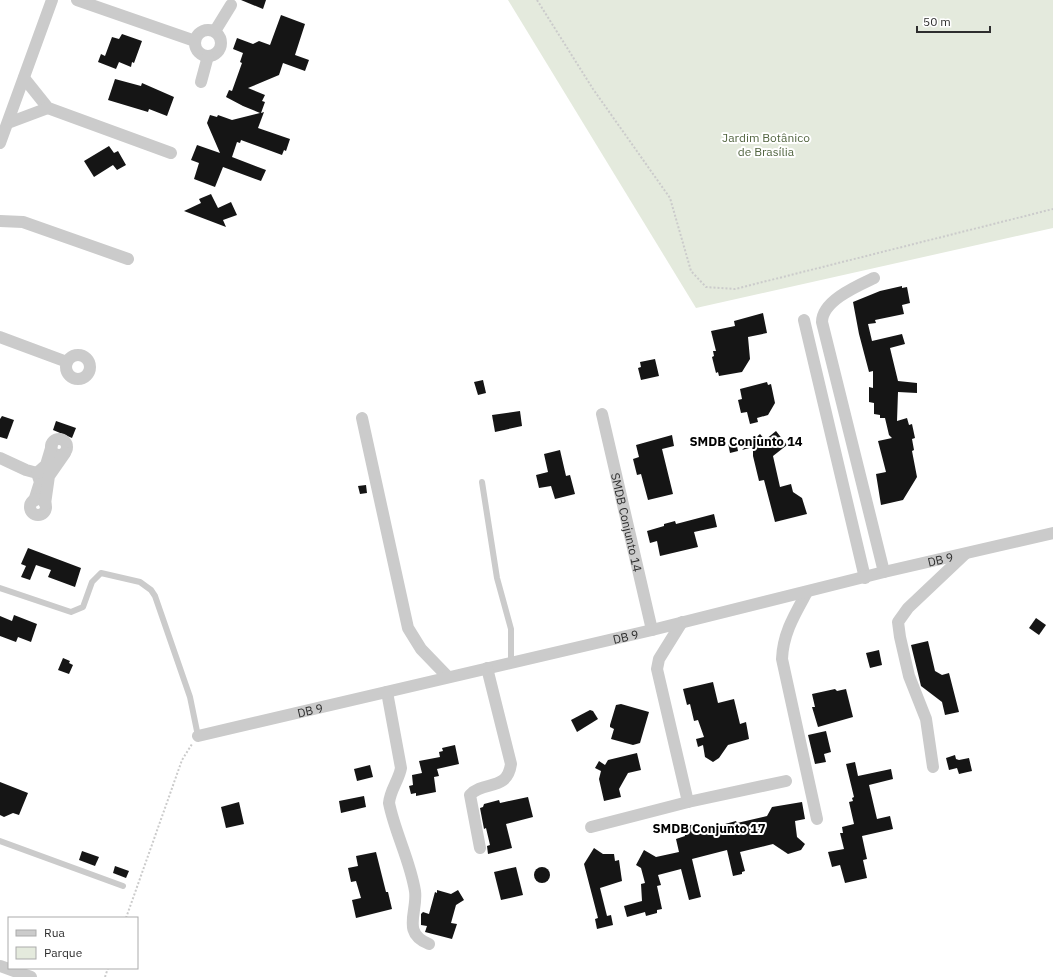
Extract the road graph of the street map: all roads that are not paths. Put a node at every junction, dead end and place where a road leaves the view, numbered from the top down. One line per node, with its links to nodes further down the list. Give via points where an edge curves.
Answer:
1 (52, 0): 7 (street)
2 (77, 0): 5 (street)
3 (231, 5): 4 (street)
4 (215, 31): 5 (street, via 202,31); 6 (street, via 221,38 222,46 216,54)
5 (195, 41): 6 (street, via 199,53)
6 (208, 56): 8 (street)
7 (24, 78): 9 (street); 10 (street)
8 (201, 82)
9 (48, 108): 10 (street); 12 (street)
10 (8, 123): 11 (street)
11 (0, 143)
12 (171, 153)
13 (0, 221): 14 (street, via 23,222)
14 (128, 259)
15 (874, 278): 26 (street, via 852,288 831,304 822,316 822,322)
16 (804, 320): 27 (street)
17 (0, 337): 18 (street)
18 (67, 362)
19 (602, 414): 31 (street, SMDB Conjunto 14)
20 (362, 418): 34 (street, via 408,628 421,649)
21 (0, 458): 22 (street)
22 (37, 473): 22 (street, via 46,465 52,446 55,454 65,453 49,476 39,502 40,482)
23 (482, 482): 32 (lane, via 495,572 510,620)
24 (1053, 533): 25 (street, DB 9)
25 (964, 554): 26 (street, DB 9); 37 (street, via 908,608 898,622 910,682 926,719)
26 (884, 572): 27 (street, DB 9)
27 (865, 578): 29 (street, DB 9)
28 (0, 588): 36 (lane, via 71,612 83,607 92,582 101,573 145,585 156,596 190,697)
29 (807, 592): 30 (street, DB 9); 40 (street, via 789,626 783,644 782,658)
30 (682, 622): 31 (street, DB 9); 39 (street, via 659,659 657,669)
31 (652, 630): 32 (street, DB 9)
32 (511, 663): 33 (street, DB 9)
33 (487, 668): 34 (street, DB 9); 43 (street, via 511,764 510,773 504,780 492,786 476,789 470,796)
34 (448, 677): 35 (street, DB 9)
35 (387, 692): 36 (street, DB 9); 45 (street, via 401,768 389,803 413,880 415,904 412,926 417,937)
36 (198, 736)
37 (933, 767)
38 (786, 780): 39 (street)
39 (688, 802): 41 (street)
40 (817, 819)
41 (591, 827)
42 (0, 841): 44 (lane)
43 (480, 848)
44 (123, 886)
45 (429, 944)
46 (8, 969): 47 (street)
47 (30, 977)

